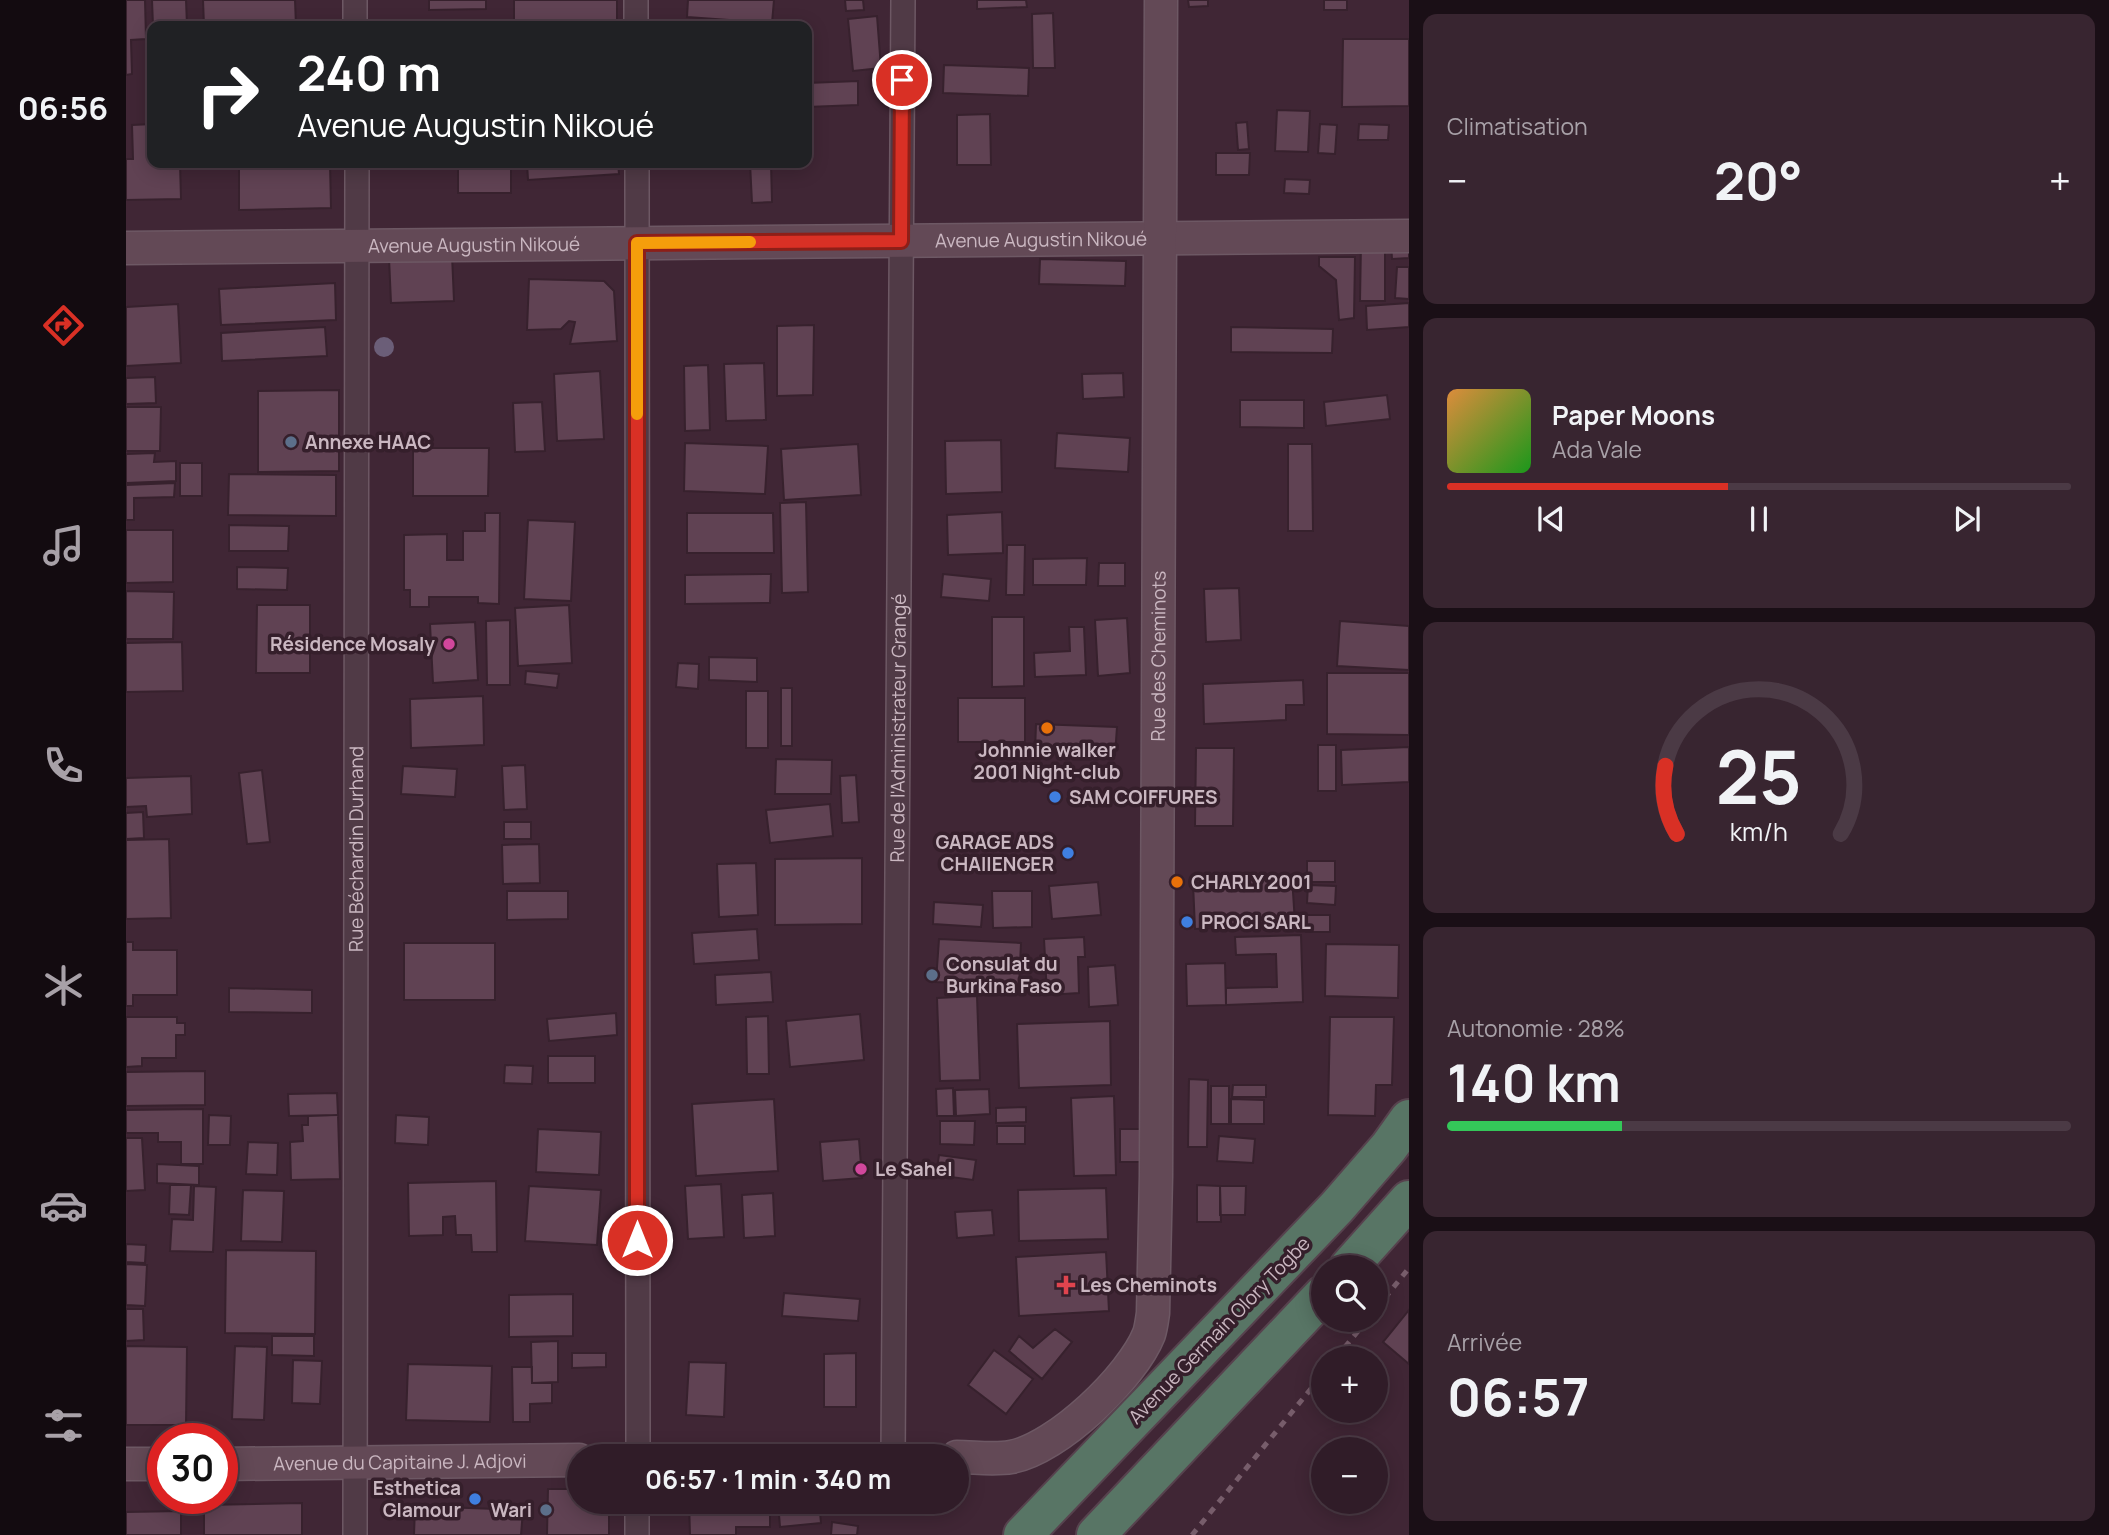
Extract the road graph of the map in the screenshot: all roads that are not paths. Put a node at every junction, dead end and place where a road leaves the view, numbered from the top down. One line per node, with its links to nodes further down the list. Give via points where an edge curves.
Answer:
1 (355, 0): 5 (street)
2 (636, 0): 6 (street)
3 (903, 0): 11 (street, Rue de l'Administrateur Grangé)
4 (1161, 0): 10 (street, Rue des Cheminots)
5 (355, 21)
6 (636, 21)
7 (357, 168): 13 (street, Rue Béchardin Durhand)
8 (637, 168): 12 (street)
9 (1409, 236): 10 (street, Avenue Augustin Nikoué)
10 (1158, 239): 11 (street, Avenue Augustin Nikoué); 21 (street, Rue des Cheminots, via 1153,1313 1149,1333 1128,1368 1069,1428 1040,1447 1011,1457)
11 (901, 241): 12 (street, Avenue Augustin Nikoué); 20 (street, Rue de l'Administrateur Grangé)
12 (637, 243): 13 (street, Avenue Augustin Nikoué); 19 (street)
13 (358, 246): 14 (street, Avenue Augustin Nikoué); 23 (street, Rue Béchardin Durhand)
14 (126, 248)
15 (1409, 1119): 31 (highway, Avenue Germain Olory Togbe, via 1337,1207)
16 (1409, 1200): 17 (highway)
17 (1360, 1255)
18 (1311, 1308): 28 (highway)
19 (638, 1444)
20 (893, 1444)
21 (969, 1457)
22 (567, 1460): 23 (street, Avenue du Capitaine J. Adjovi)
23 (354, 1462): 26 (street, Avenue du Capitaine J. Adjovi); 29 (street, Rue Béchardin Durhand)
24 (126, 1464): 25 (street)
25 (147, 1464)
26 (238, 1464)
27 (638, 1514): 30 (street)
28 (1101, 1532)
29 (355, 1535)
30 (637, 1535)
31 (1023, 1535)

